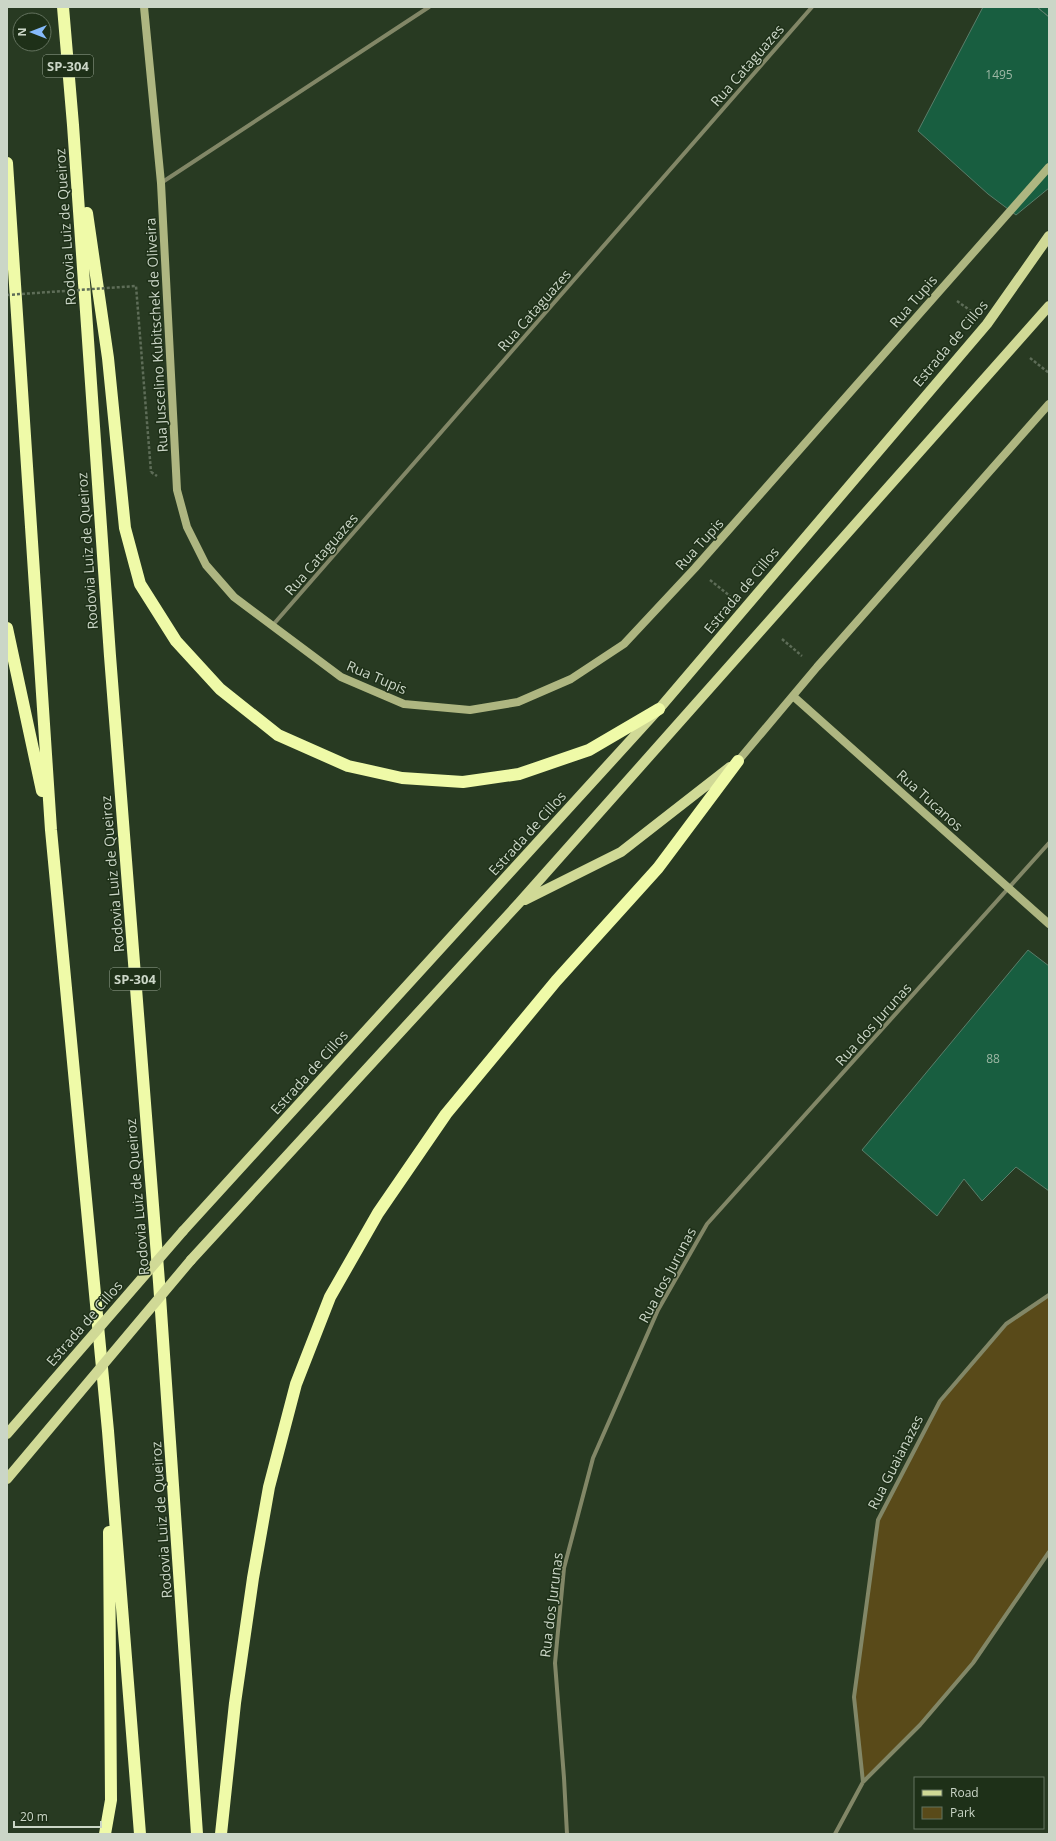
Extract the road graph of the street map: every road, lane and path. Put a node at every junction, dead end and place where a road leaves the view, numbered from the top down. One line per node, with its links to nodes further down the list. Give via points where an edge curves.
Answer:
1 (63, 7): 5 (highway, Rodovia Luiz de Queiroz / SP-304)
2 (144, 7): 8 (main road, Rua Juscelino Kubitschek de Oliveira)
3 (429, 7): 8 (street)
4 (812, 7): 14 (street, Rua Cataguazes)
5 (73, 125): 17 (highway, via 108,358 125,528 140,584 176,641 220,689 278,735 348,766 402,778 463,782 519,774 589,750); 32 (highway, Rodovia Luiz de Queiroz / SP-304, via 109,648 159,1282)
6 (7, 162): 19 (highway)
7 (1049, 167): 14 (main road, Rua Tupis, via 695,568 629,639 571,679 518,702 470,710 404,704 341,678)
8 (161, 183): 14 (main road, Rua Juscelino Kubitschek de Oliveira, via 177,490 186,527 206,564 234,597)
9 (1049, 236): 17 (main road, Estrada de Cillos, via 987,324)
10 (7, 295): 13 (path, bridge, via 136,286)
11 (1049, 306): 22 (main road)
12 (1049, 404): 16 (main road)
13 (150, 472)
14 (272, 627)
15 (7, 628): 19 (highway)
16 (793, 696): 18 (main road); 21 (main road, Rua Tucanos)
17 (659, 709): 26 (main road, Estrada de Cillos, bridge, via 183,1231)
18 (738, 761): 22 (main road, via 621,852); 33 (highway, via 658,868 556,981 446,1114 378,1213 330,1297 296,1384 268,1487 235,1703)
19 (51, 830): 25 (highway)
20 (1049, 843): 21 (street, Rua dos Jurunas)
21 (1009, 889): 23 (main road, Rua Tucanos); 34 (street, Rua dos Jurunas, via 707,1224 658,1310 593,1458 564,1568 555,1663)
22 (519, 903): 27 (main road, bridge, via 191,1260)
23 (1049, 924)
24 (1049, 1295): 29 (street, Rua Guaianazes, via 1006,1324 940,1401 878,1520 854,1697)
25 (108, 1431): 30 (highway, via 111,1800); 31 (highway)
26 (7, 1434)
27 (7, 1479)
28 (1049, 1552): 29 (street, via 973,1663 920,1725)
29 (863, 1782): 35 (street)
30 (105, 1834)
31 (140, 1834)
32 (198, 1834)
33 (221, 1834)
34 (567, 1834)
35 (835, 1834)

